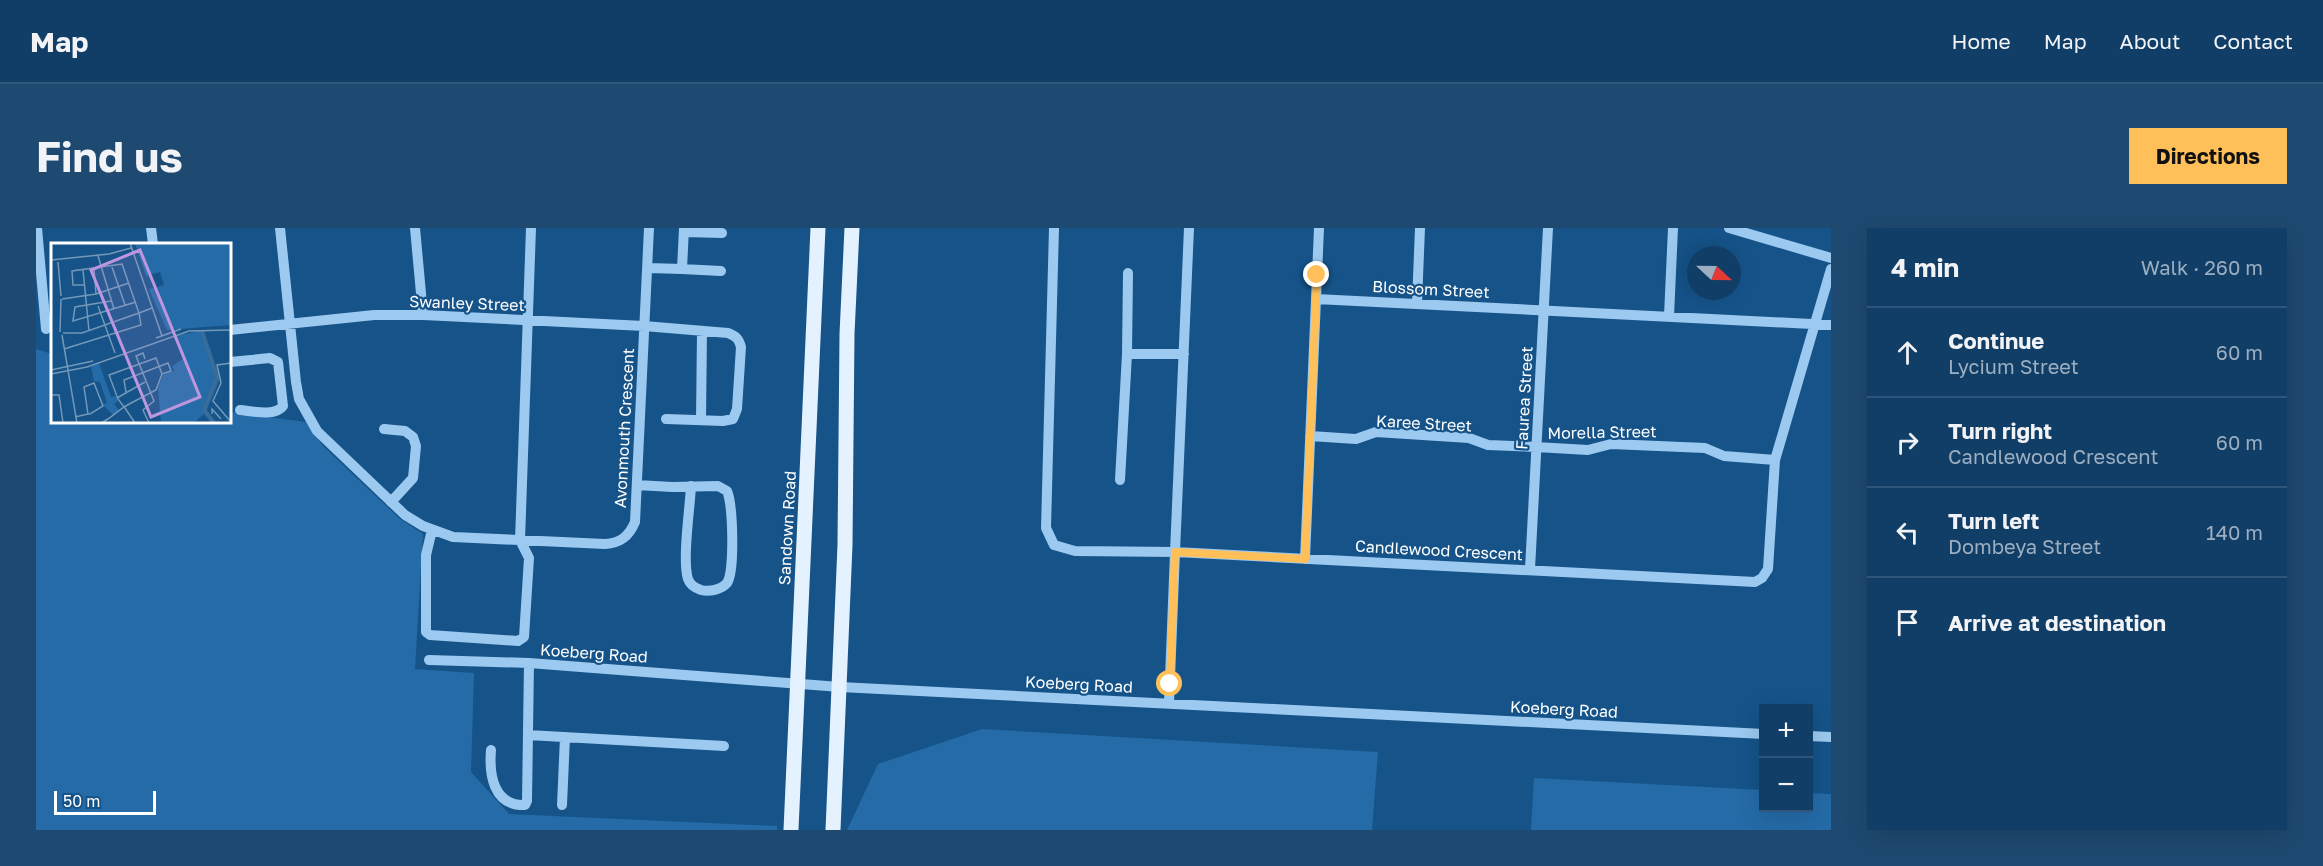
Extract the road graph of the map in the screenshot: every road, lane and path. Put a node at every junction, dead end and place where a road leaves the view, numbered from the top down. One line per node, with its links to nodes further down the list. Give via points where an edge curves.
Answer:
1 (37, 228): 35 (street)
2 (151, 228): 18 (street)
3 (280, 228): 32 (street, Avonmouth Crescent)
4 (415, 228): 28 (street)
5 (531, 228): 30 (street)
6 (649, 228): 20 (street, Avonmouth Crescent)
7 (818, 228): 59 (main road, Sandown Road)
8 (852, 228): 60 (main road)
9 (1054, 228): 54 (street, Candlewood Crescent, via 1047,528 1054,545 1075,551)
10 (1189, 228): 39 (street)
11 (1319, 228): 25 (street)
12 (1420, 228): 26 (street)
13 (1548, 228): 27 (street, Faurea Street)
14 (1673, 228): 29 (street)
15 (1729, 228): 19 (street)
16 (684, 230): 17 (street); 21 (street)
17 (722, 233)
18 (153, 243)
19 (1831, 258)
20 (648, 268): 21 (street); 34 (street, Avonmouth Crescent)
21 (682, 269): 23 (street)
22 (1831, 269): 31 (street, Candlewood Crescent)
23 (721, 271)
24 (1128, 273): 38 (street)
25 (1316, 299): 26 (street, Blossom Street); 45 (street)
26 (1417, 303): 27 (street, Blossom Street)
27 (1544, 309): 29 (street, Blossom Street); 46 (street, Faurea Street)
28 (423, 315): 30 (street, Swanley Street); 32 (street, Swanley Street, via 374,315)
29 (1668, 315): 31 (street, Blossom Street)
30 (528, 320): 34 (street, Swanley Street); 53 (street)
31 (1815, 323): 33 (street, Blossom Street); 47 (street, Candlewood Crescent)
32 (290, 324): 36 (street, Swanley Street); 51 (street, Avonmouth Crescent, via 299,399 309,417 317,431)
33 (1831, 325)
34 (644, 326): 37 (street, Swanley Street); 49 (street, Avonmouth Crescent)
35 (46, 329)
36 (231, 330)
37 (702, 331): 43 (street); 43 (street, Swanley Street, via 728,333 739,340 741,347 736,414 723,421)
38 (1127, 354): 39 (street); 48 (street)
39 (1184, 354): 54 (street)
40 (231, 362): 41 (street, via 270,358 278,363 283,406 280,410)
41 (240, 410)
42 (666, 419): 43 (street)
43 (701, 420)
44 (384, 429): 51 (street, via 405,431 416,446 413,478)
45 (1310, 436): 46 (street, Karee Street, via 1356,439 1376,432); 55 (street)
46 (1536, 447): 47 (street, Morella Street, via 1588,450 1611,444 1705,448 1724,456); 56 (street, Faurea Street)
47 (1775, 460): 56 (street, Candlewood Crescent, via 1768,569 1755,582)
48 (1120, 480)
49 (637, 485): 50 (street); 53 (street, Avonmouth Crescent, via 635,522 626,537 617,542)
50 (691, 486): 50 (street, via 718,486 727,491 731,501 730,576 720,589 700,590 688,581)
51 (391, 502): 52 (street, Avonmouth Crescent)
52 (432, 530): 53 (street, Avonmouth Crescent, via 453,537); 53 (street, via 426,555 426,632 430,635 518,641 524,637 529,558)
53 (520, 540)
54 (1175, 552): 55 (street, Candlewood Crescent); 61 (street)
55 (1305, 559): 56 (street, Candlewood Crescent)
56 (1530, 569)
57 (429, 660): 58 (street, Koeberg Road)
58 (529, 663): 59 (street, Koeberg Road); 63 (street)
59 (797, 684): 60 (street, Koeberg Road); 70 (main road, Sandown Road)
60 (840, 687): 61 (street, Koeberg Road); 71 (main road)
61 (1169, 704): 62 (street, Koeberg Road)
62 (1759, 734)
63 (528, 735): 65 (street); 68 (street, via 527,801 523,806 507,802 492,781)
64 (1813, 736): 66 (street)
65 (565, 737): 67 (street); 69 (street)
66 (1831, 737)
67 (724, 746)
68 (491, 750)
69 (561, 805)
70 (791, 830)
71 (833, 830)

